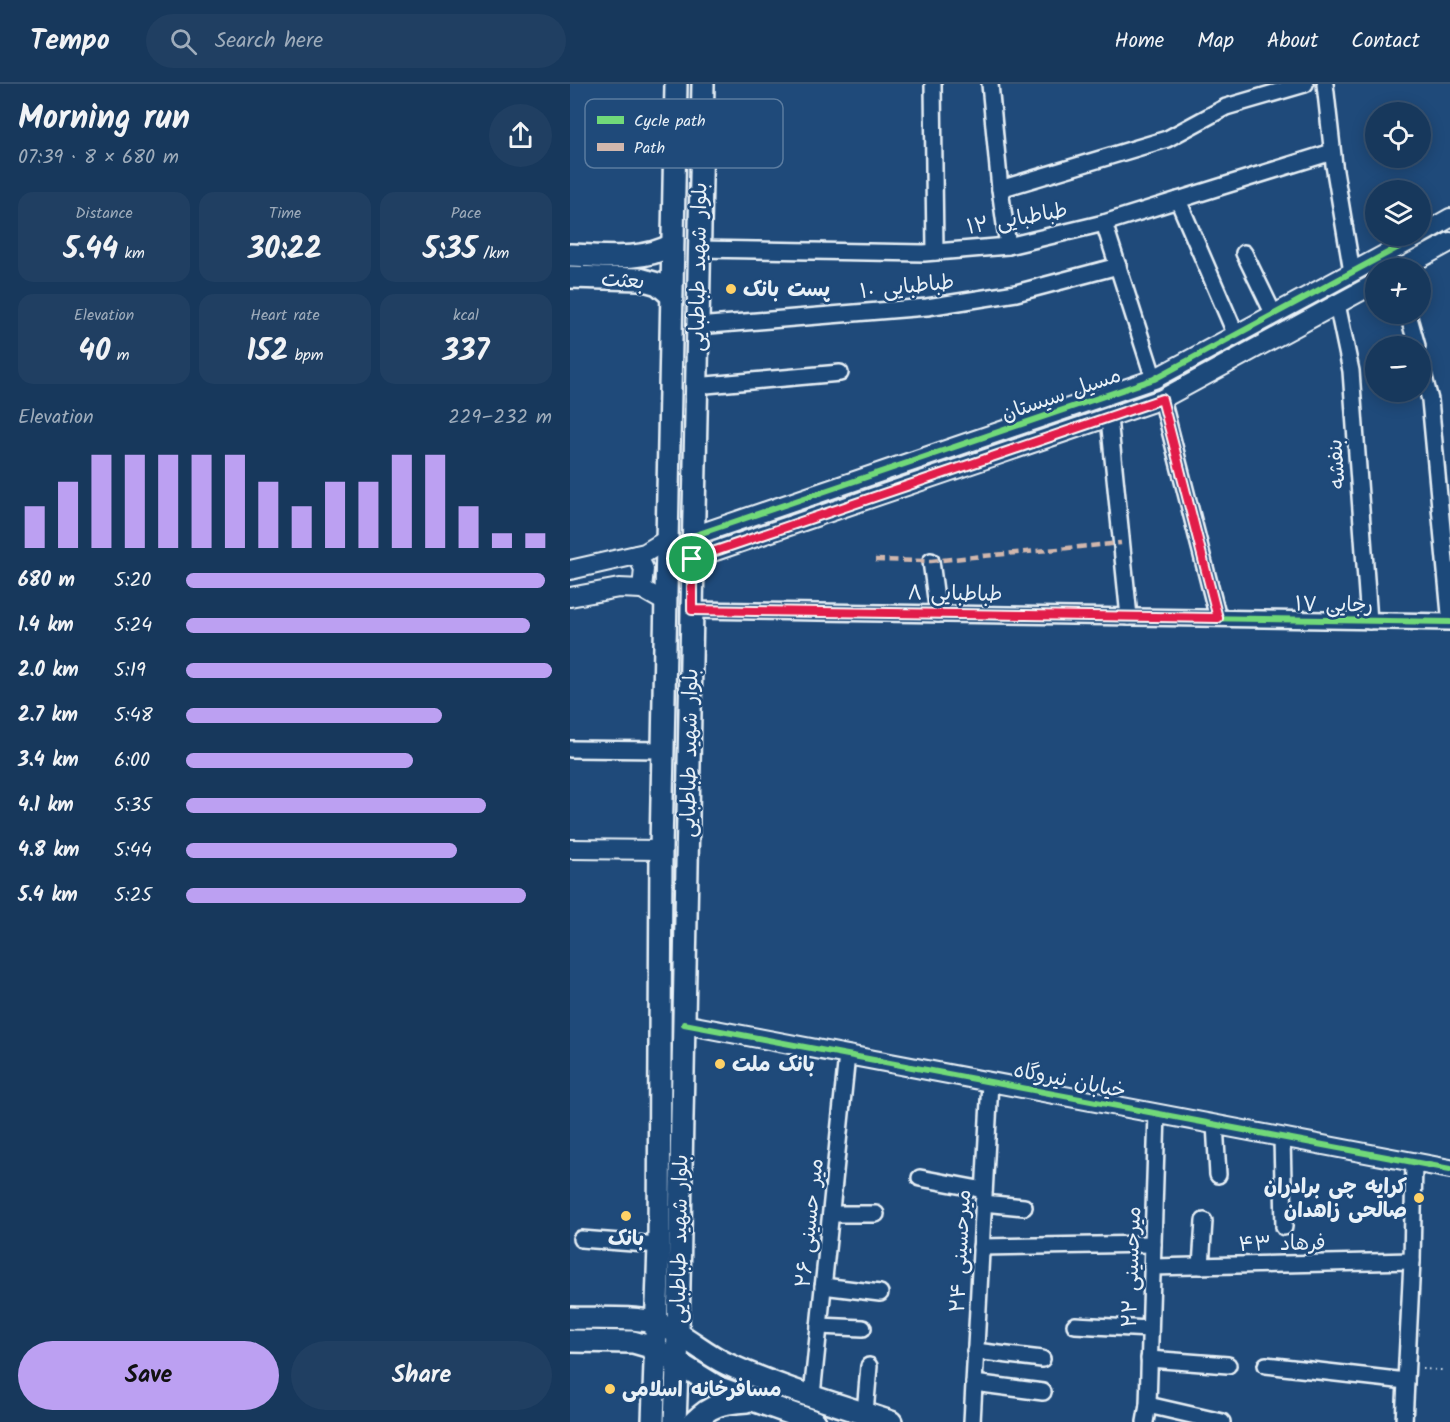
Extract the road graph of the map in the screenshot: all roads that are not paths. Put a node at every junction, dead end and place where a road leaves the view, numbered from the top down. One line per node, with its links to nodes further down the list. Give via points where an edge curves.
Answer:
1 (676, 84): 7 (main road, بلوار شهید طباطبایی)
2 (703, 84): 8 (main road, بلوار شهید طباطبایی)
3 (933, 84): 22 (street)
4 (990, 84): 12 (street)
5 (1305, 84): 12 (street, via 1226,107 1167,139)
6 (1325, 84): 9 (street)
7 (676, 99)
8 (703, 99)
9 (1332, 152): 13 (street, طباطبایی ۱۲); 28 (street)
10 (674, 168): 18 (main road, بلوار شهید طباطبایی)
11 (701, 168): 21 (main road, بلوار شهید طباطبایی)
12 (1000, 189): 19 (street)
13 (1178, 200): 15 (street, طباطبایی ۱۲); 36 (street)
14 (1450, 219): 16 (street, مسیل سیستان)
15 (1104, 223): 19 (street, طباطبایی ۱۲); 27 (street)
16 (1431, 229)
17 (1450, 242): 26 (street)
18 (672, 245): 25 (main road, بعثت); 32 (main road, بلوار شهید طباطبایی)
19 (1008, 246): 22 (street, طباطبایی ۱۲)
20 (1400, 246): 28 (street, مسیل سیستان)
21 (699, 249): 22 (street, طباطبایی ۱۲); 35 (main road, بلوار شهید طباطبایی)
22 (935, 252)
23 (1244, 253): 34 (street)
24 (570, 255): 25 (main road, بعثت)
25 (641, 256): 30 (main road)
26 (1420, 258)
27 (1118, 266): 35 (street, طباطبایی ۱۰, via 1016,293 927,307); 38 (street)
28 (1352, 272): 34 (street, مسیل سیستان)
29 (570, 278): 30 (main road, بعثت)
30 (640, 279): 32 (main road, بعثت, via 658,284)
31 (1365, 289): 33 (street, مسیل سیستان)
32 (671, 295): 40 (main road, بلوار شهید طباطبایی)
33 (1337, 304): 41 (street, مسیل سیستان); 58 (street, بنفشه, via 1351,371)
34 (1274, 315): 36 (street, مسیل سیستان)
35 (697, 326): 39 (main road, بلوار شهید طباطبایی)
36 (1236, 335): 38 (street, مسیل سیستان)
37 (840, 373): 39 (street)
38 (1154, 379): 44 (street, مسیل سیستان)
39 (695, 386): 40 (main road); 44 (main road, بلوار شهید طباطبایی)
40 (669, 387): 45 (main road, بلوار شهید طباطبایی)
41 (1162, 399): 43 (street, مسیل سیستان); 57 (street)
42 (1430, 402): 55 (street)
43 (1109, 418): 47 (street, مسیل سیستان); 56 (street)
44 (693, 536): 47 (main road, بلوار شهید طباطبایی)
45 (666, 540): 46 (street); 52 (main road, بلوار شهید طباطبایی)
46 (637, 555): 49 (street); 50 (street, via 644,569)
47 (692, 559): 53 (main road, بلوار شهید طباطبایی)
48 (932, 561): 54 (street)
49 (570, 570)
50 (642, 589): 51 (street, via 619,588); 52 (street)
51 (570, 597)
52 (665, 602): 61 (main road, بلوار شهید طباطبایی)
53 (692, 610): 54 (street, طباطبایی ۸); 64 (main road, بلوار شهید طباطبایی)
54 (938, 614): 56 (street, طباطبایی ۸)
55 (1450, 614)
56 (1129, 617): 57 (street, طباطبایی ۸)
57 (1218, 618): 58 (street, رجایی ۱۷)
58 (1369, 621): 59 (street, رجایی ۱۷)
59 (1450, 622)
60 (570, 749): 61 (street)
61 (663, 750): 63 (main road, بلوار شهید طباطبایی)
62 (570, 849): 63 (street)
63 (661, 850): 82 (main road, بلوار شهید طباطبایی)
64 (684, 1024): 65 (street, خیابان نیروگاه); 95 (main road, بلوار شهید طباطبایی)
65 (847, 1055): 66 (street, خیابان نیروگاه); 76 (street, میر حسینی ۲۶)
66 (990, 1082): 67 (street, خیابان نیروگاه); 74 (street, میرحسینی ۲۴)
67 (1157, 1113): 68 (street, خیابان نیروگاه); 81 (street, میرحسینی ۲۲)
68 (1215, 1124): 69 (street, خیابان نیروگاه); 72 (street)
69 (1282, 1137): 70 (street, خیابان نیروگاه); 79 (street)
70 (1414, 1162): 71 (street, خیابان نیروگاه); 84 (street)
71 (1450, 1169)
72 (1218, 1175)
73 (920, 1178): 74 (street)
74 (984, 1196): 75 (street); 83 (street, میرحسینی ۲۴)
75 (1024, 1207)
76 (831, 1214): 77 (street); 87 (street, میر حسینی ۲۶)
77 (876, 1214)
78 (1204, 1221): 86 (street)
79 (1284, 1227)
80 (581, 1239): 82 (street)
81 (1153, 1244): 83 (street); 85 (street, میرحسینی ۲۲)
82 (659, 1245): 90 (main road, بلوار شهید طباطبایی)
83 (981, 1247): 98 (street, میرحسینی ۲۴)
84 (1412, 1261): 86 (street, فرهاد ۴۳); 106 (street)
85 (1152, 1266): 86 (street, فرهاد ۴۳); 94 (street, میرحسینی ۲۲)
86 (1201, 1266)
87 (823, 1287): 88 (street); 92 (street, میر حسینی ۲۶)
88 (880, 1293)
89 (570, 1318): 90 (main road)
90 (656, 1323): 95 (main road); 97 (main road, بلوار شهید طباطبایی)
91 (1075, 1325): 94 (street)
92 (819, 1326): 93 (street); 110 (street, میر حسینی ۲۶)
93 (863, 1328)
94 (1150, 1329): 100 (street, میرحسینی ۲۲)
95 (678, 1334): 101 (main road, بلوار شهید طباطبایی); 102 (main road)
96 (570, 1341): 97 (main road, via 633,1342)
97 (654, 1348): 101 (main road); 114 (main road, بلوار شهید طباطبایی)
98 (975, 1351): 99 (street); 107 (street, میرحسینی ۲۴)
99 (1042, 1359)
100 (1149, 1359): 103 (street); 112 (street, میرحسینی ۲۲)
101 (678, 1363): 108 (main road); 115 (main road, بلوار شهید طباطبایی)
102 (726, 1364): 108 (main road, via 715,1371); 110 (main road)
103 (1228, 1365)
104 (1266, 1365): 106 (street)
105 (869, 1366): 113 (street)
106 (1406, 1375): 122 (street)
107 (974, 1383): 109 (street); 119 (street, میرحسینی ۲۴)
108 (719, 1388): 111 (main road)
109 (1043, 1392)
110 (812, 1395): 113 (main road)
111 (752, 1401): 116 (main road, via 712,1406); 117 (main road)
112 (1148, 1406): 120 (street, میرحسینی ۲۲); 121 (street)
113 (865, 1413): 118 (main road)
114 (653, 1422)
115 (675, 1422)
116 (694, 1422)
117 (815, 1422)
118 (891, 1422)
119 (972, 1422)
120 (1145, 1422)
121 (1222, 1422)
122 (1404, 1422)

